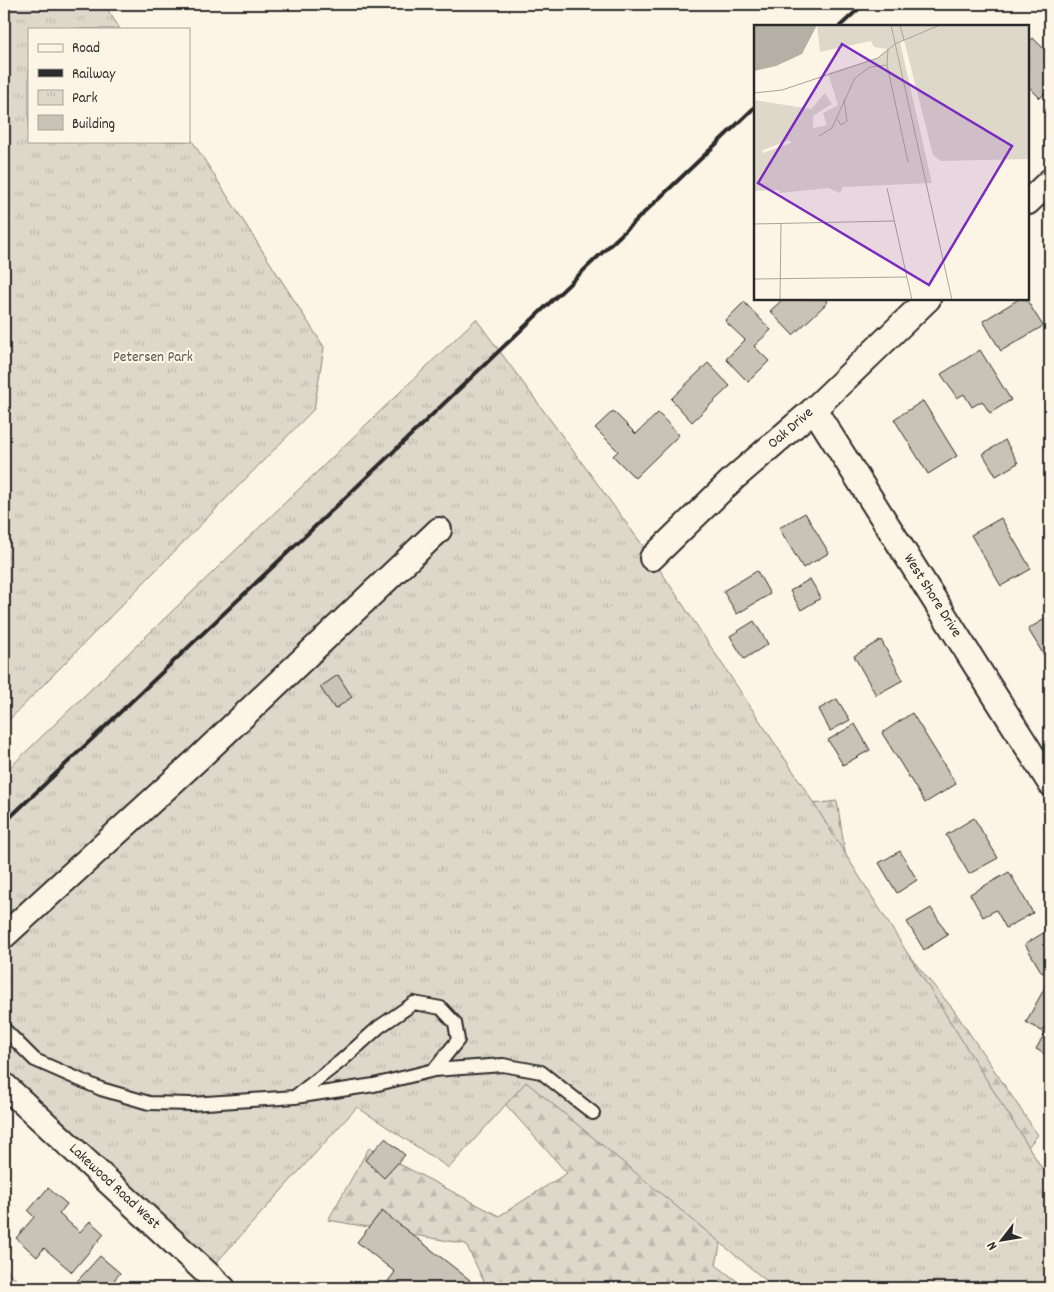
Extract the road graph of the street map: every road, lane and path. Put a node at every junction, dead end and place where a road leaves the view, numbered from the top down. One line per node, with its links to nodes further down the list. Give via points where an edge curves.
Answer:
1 (1050, 181): 2 (street)
2 (1029, 201)
3 (927, 300): 4 (street, Oak Drive)
4 (814, 409): 6 (street, Oak Drive, via 733,479); 7 (street, West Shore Drive)
5 (439, 530): 8 (street, via 199,758)
6 (652, 558)
7 (1050, 784)
8 (4, 936)
9 (4, 1029): 12 (lane, via 35,1060 101,1089 149,1102 191,1104)
10 (434, 1070): 12 (lane, via 374,1085); 12 (lane, via 458,1040 455,1023 441,1008 414,1003 379,1027); 13 (lane, via 503,1065 541,1072)
11 (4, 1085): 14 (street, Lakewood Road West)
12 (295, 1096)
13 (593, 1113)
14 (224, 1288)

